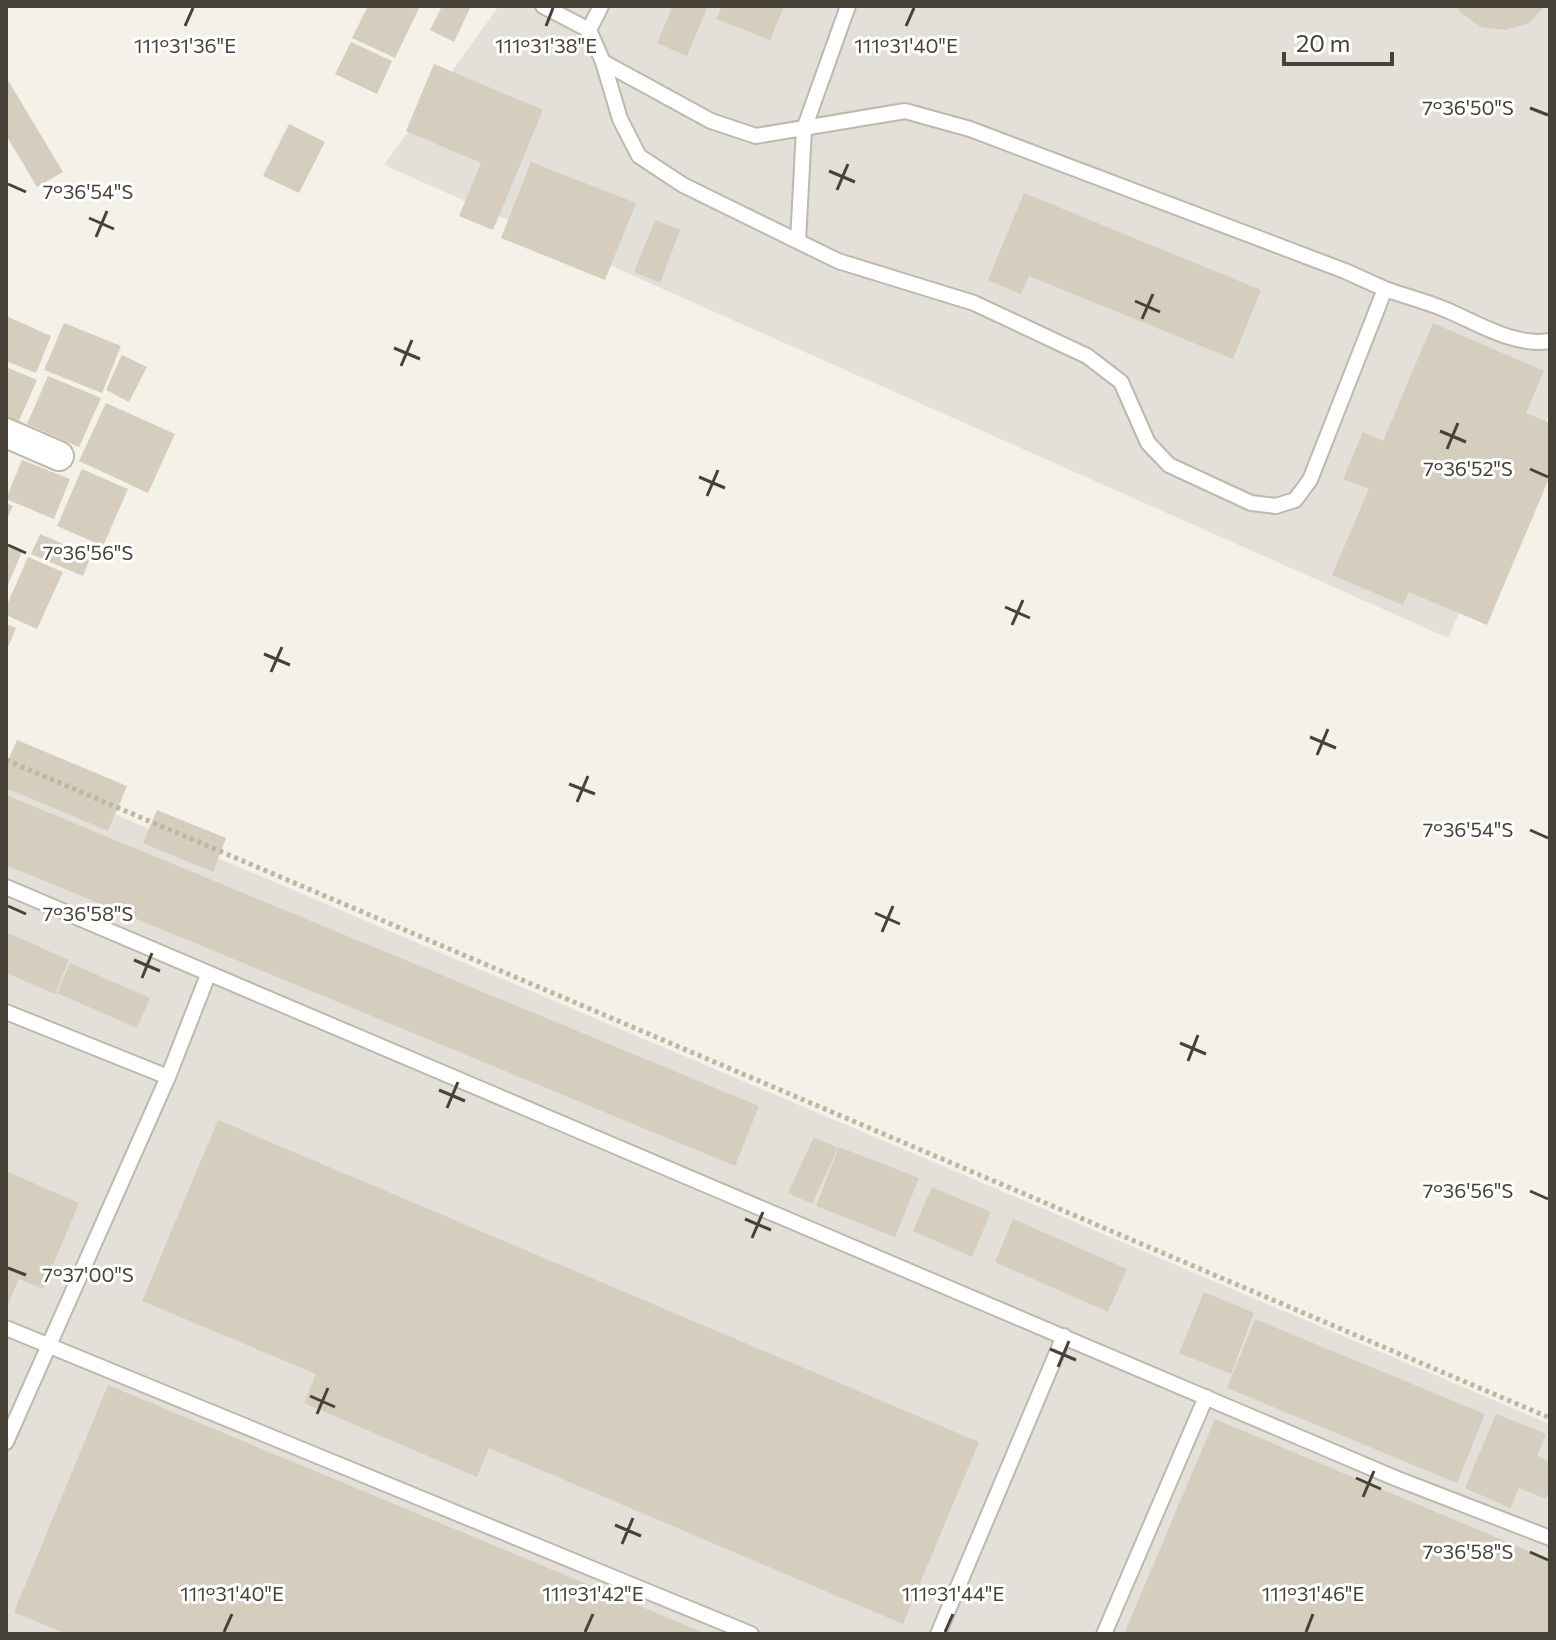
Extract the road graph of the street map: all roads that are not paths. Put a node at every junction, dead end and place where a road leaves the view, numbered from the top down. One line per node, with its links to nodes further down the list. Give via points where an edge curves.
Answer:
1 (543, 6): 4 (lane)
2 (601, 6): 4 (lane)
3 (848, 6): 6 (lane)
4 (589, 30): 5 (lane)
5 (603, 62): 6 (lane, via 711,121 756,136); 7 (lane, via 620,119 639,156 683,185)
6 (804, 129): 7 (lane); 8 (lane, via 905,111 970,129)
7 (798, 241): 8 (lane, via 838,261 974,303 1087,356 1121,382 1148,443 1169,465 1251,503 1276,506 1295,500 1310,480)
8 (1385, 289): 9 (lane, via 1513,338)
9 (1550, 341)
10 (6, 433): 11 (street)
11 (59, 456)
12 (6, 887): 13 (lane)
13 (208, 975): 15 (lane); 17 (lane)
14 (6, 1012): 15 (lane)
15 (168, 1077): 18 (lane)
16 (6, 1328): 18 (lane)
17 (1064, 1336): 19 (lane); 23 (lane)
18 (51, 1345): 20 (lane); 22 (lane)
19 (1206, 1397): 21 (lane); 24 (lane)
20 (6, 1442)
21 (1550, 1538)
22 (751, 1634)
23 (938, 1634)
24 (1104, 1634)

